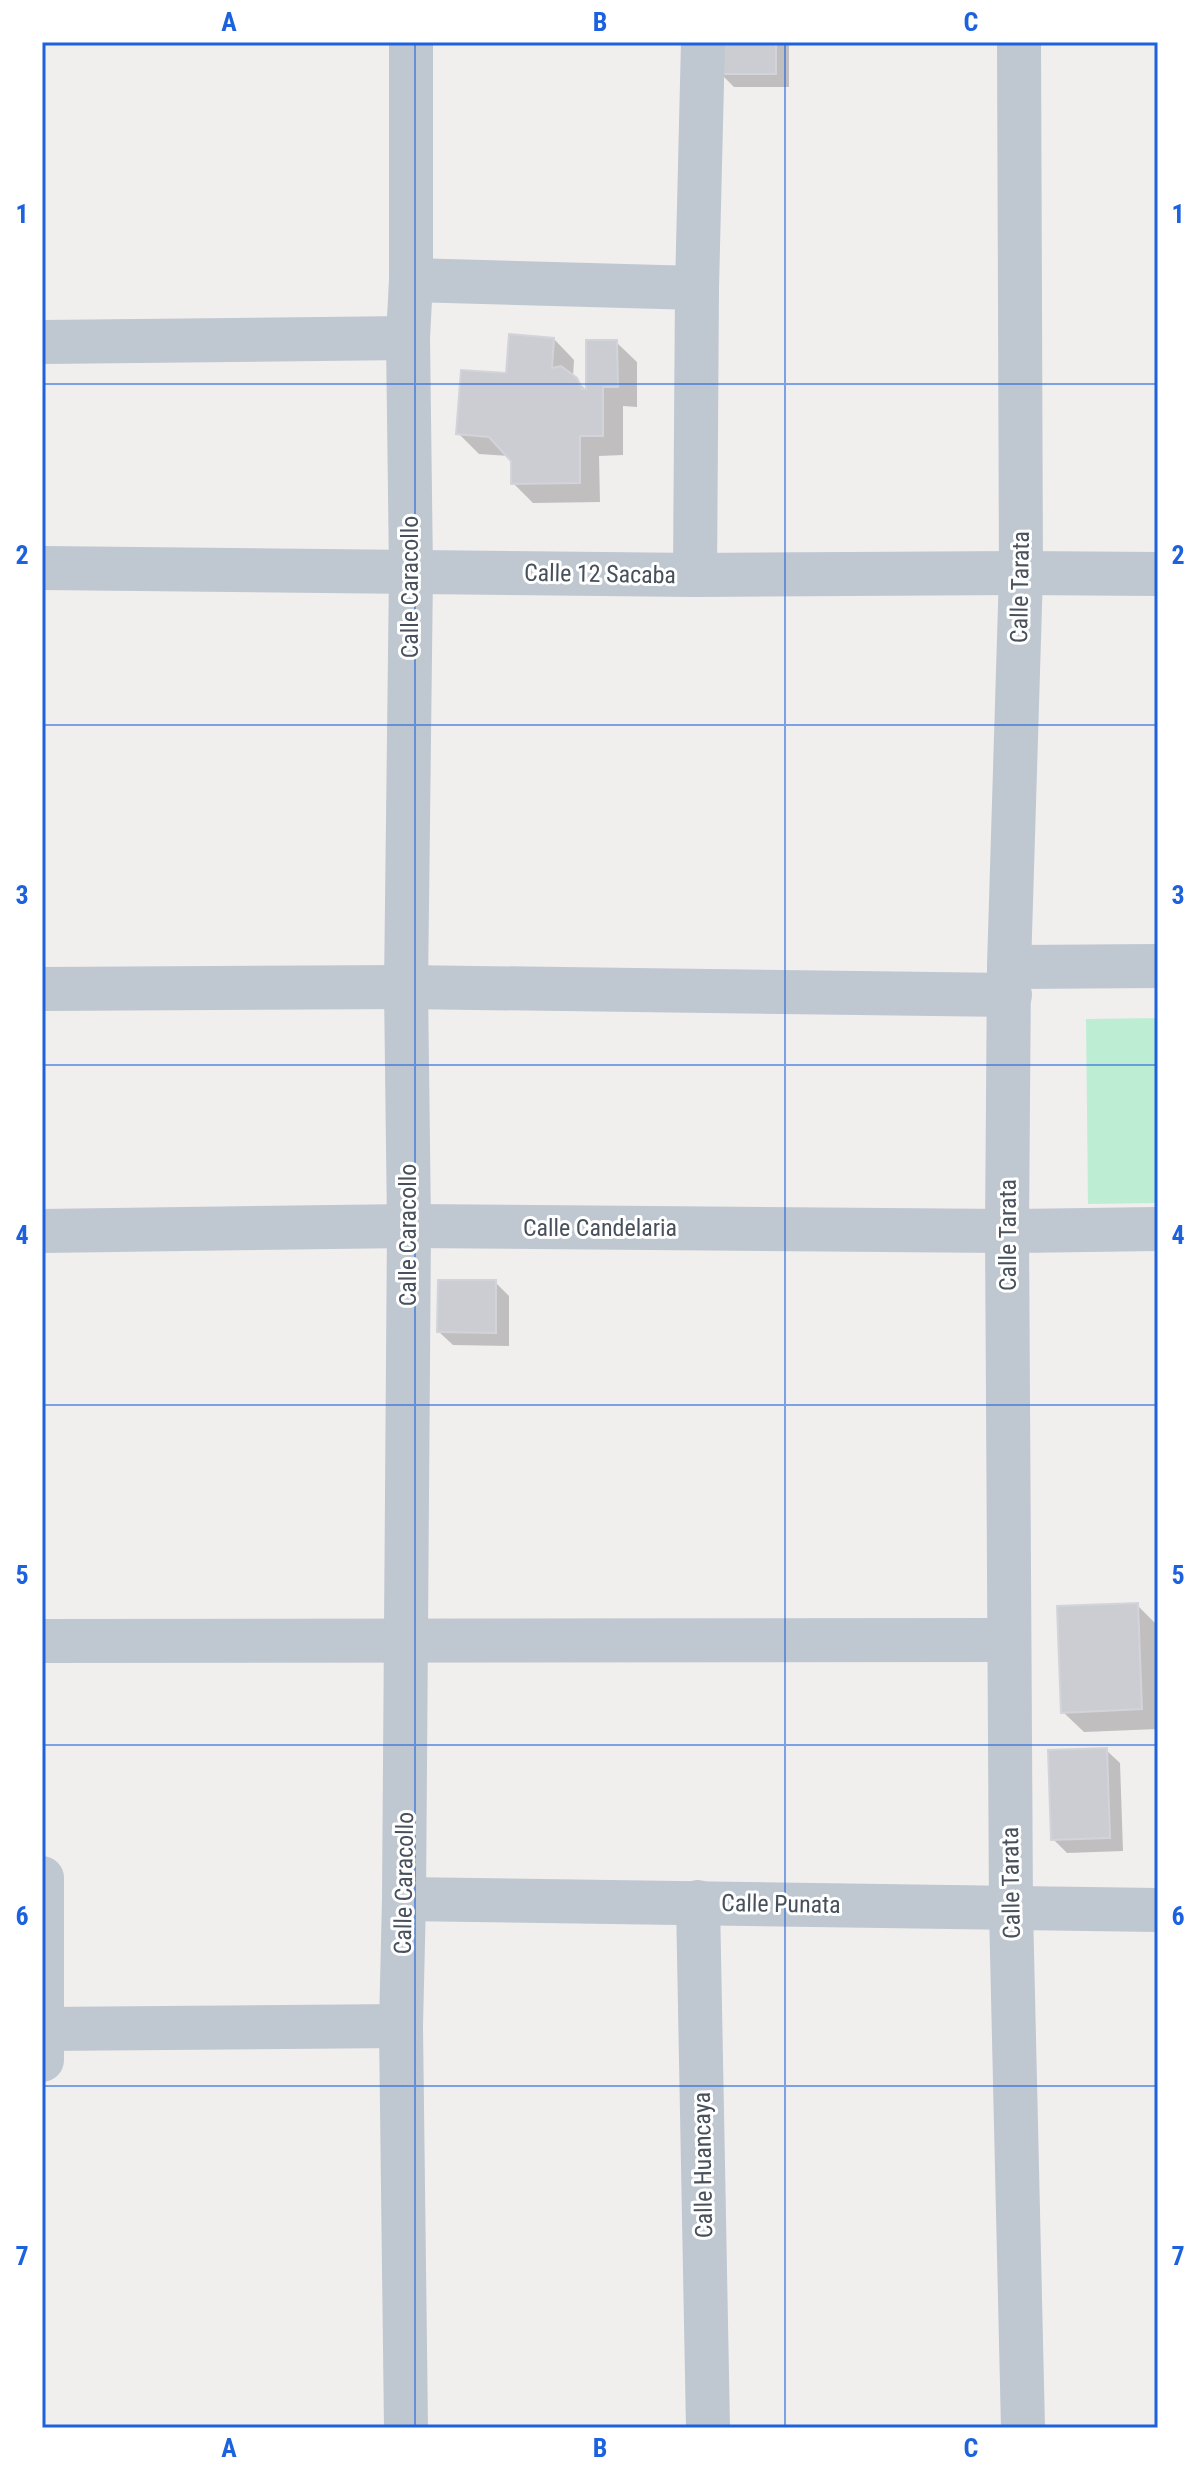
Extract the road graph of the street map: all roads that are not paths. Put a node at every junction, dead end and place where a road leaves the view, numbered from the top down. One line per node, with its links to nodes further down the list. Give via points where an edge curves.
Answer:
1 (411, 42): 4 (street, Calle Caracollo)
2 (703, 42): 5 (street)
3 (1019, 42): 10 (street, Calle Tarata)
4 (411, 280): 5 (street); 6 (street, Calle Caracollo)
5 (697, 288): 12 (street)
6 (408, 338): 7 (street); 9 (street, Calle Caracollo)
7 (42, 342)
8 (42, 568): 9 (street, Calle 12 Sacaba)
9 (411, 572): 12 (street, Calle 12 Sacaba); 15 (street, Calle Caracollo)
10 (1021, 573): 11 (street, Calle 12 Sacaba); 12 (street, Calle 12 Sacaba); 14 (street, Calle Tarata)
11 (1158, 574)
12 (695, 575)
13 (1158, 966): 14 (street)
14 (1009, 981): 15 (street); 20 (street, Calle Tarata)
15 (406, 987): 16 (street); 17 (street, Calle Caracollo)
16 (42, 989)
17 (409, 1226): 19 (street, Calle Candelaria); 20 (street, Calle Candelaria); 21 (street, Calle Caracollo)
18 (1158, 1229): 20 (street, Calle Candelaria)
19 (42, 1231)
20 (1007, 1231): 22 (street, Calle Tarata)
21 (405, 1640): 22 (street); 23 (street); 25 (street, Calle Caracollo)
22 (1008, 1640): 27 (street, Calle Tarata)
23 (42, 1641)
24 (43, 1878): 30 (street)
25 (404, 1899): 26 (street, Calle Punata); 29 (street, Calle Caracollo)
26 (698, 1902): 27 (street, Calle Punata); 33 (street, Calle Huancaya)
27 (1011, 1909): 28 (street, Calle Punata); 34 (street, Calle Tarata)
28 (1158, 1910)
29 (401, 2026): 30 (street); 32 (street, Calle Caracollo)
30 (43, 2029): 31 (street)
31 (42, 2060)
32 (406, 2428)
33 (708, 2428)
34 (1023, 2428)

